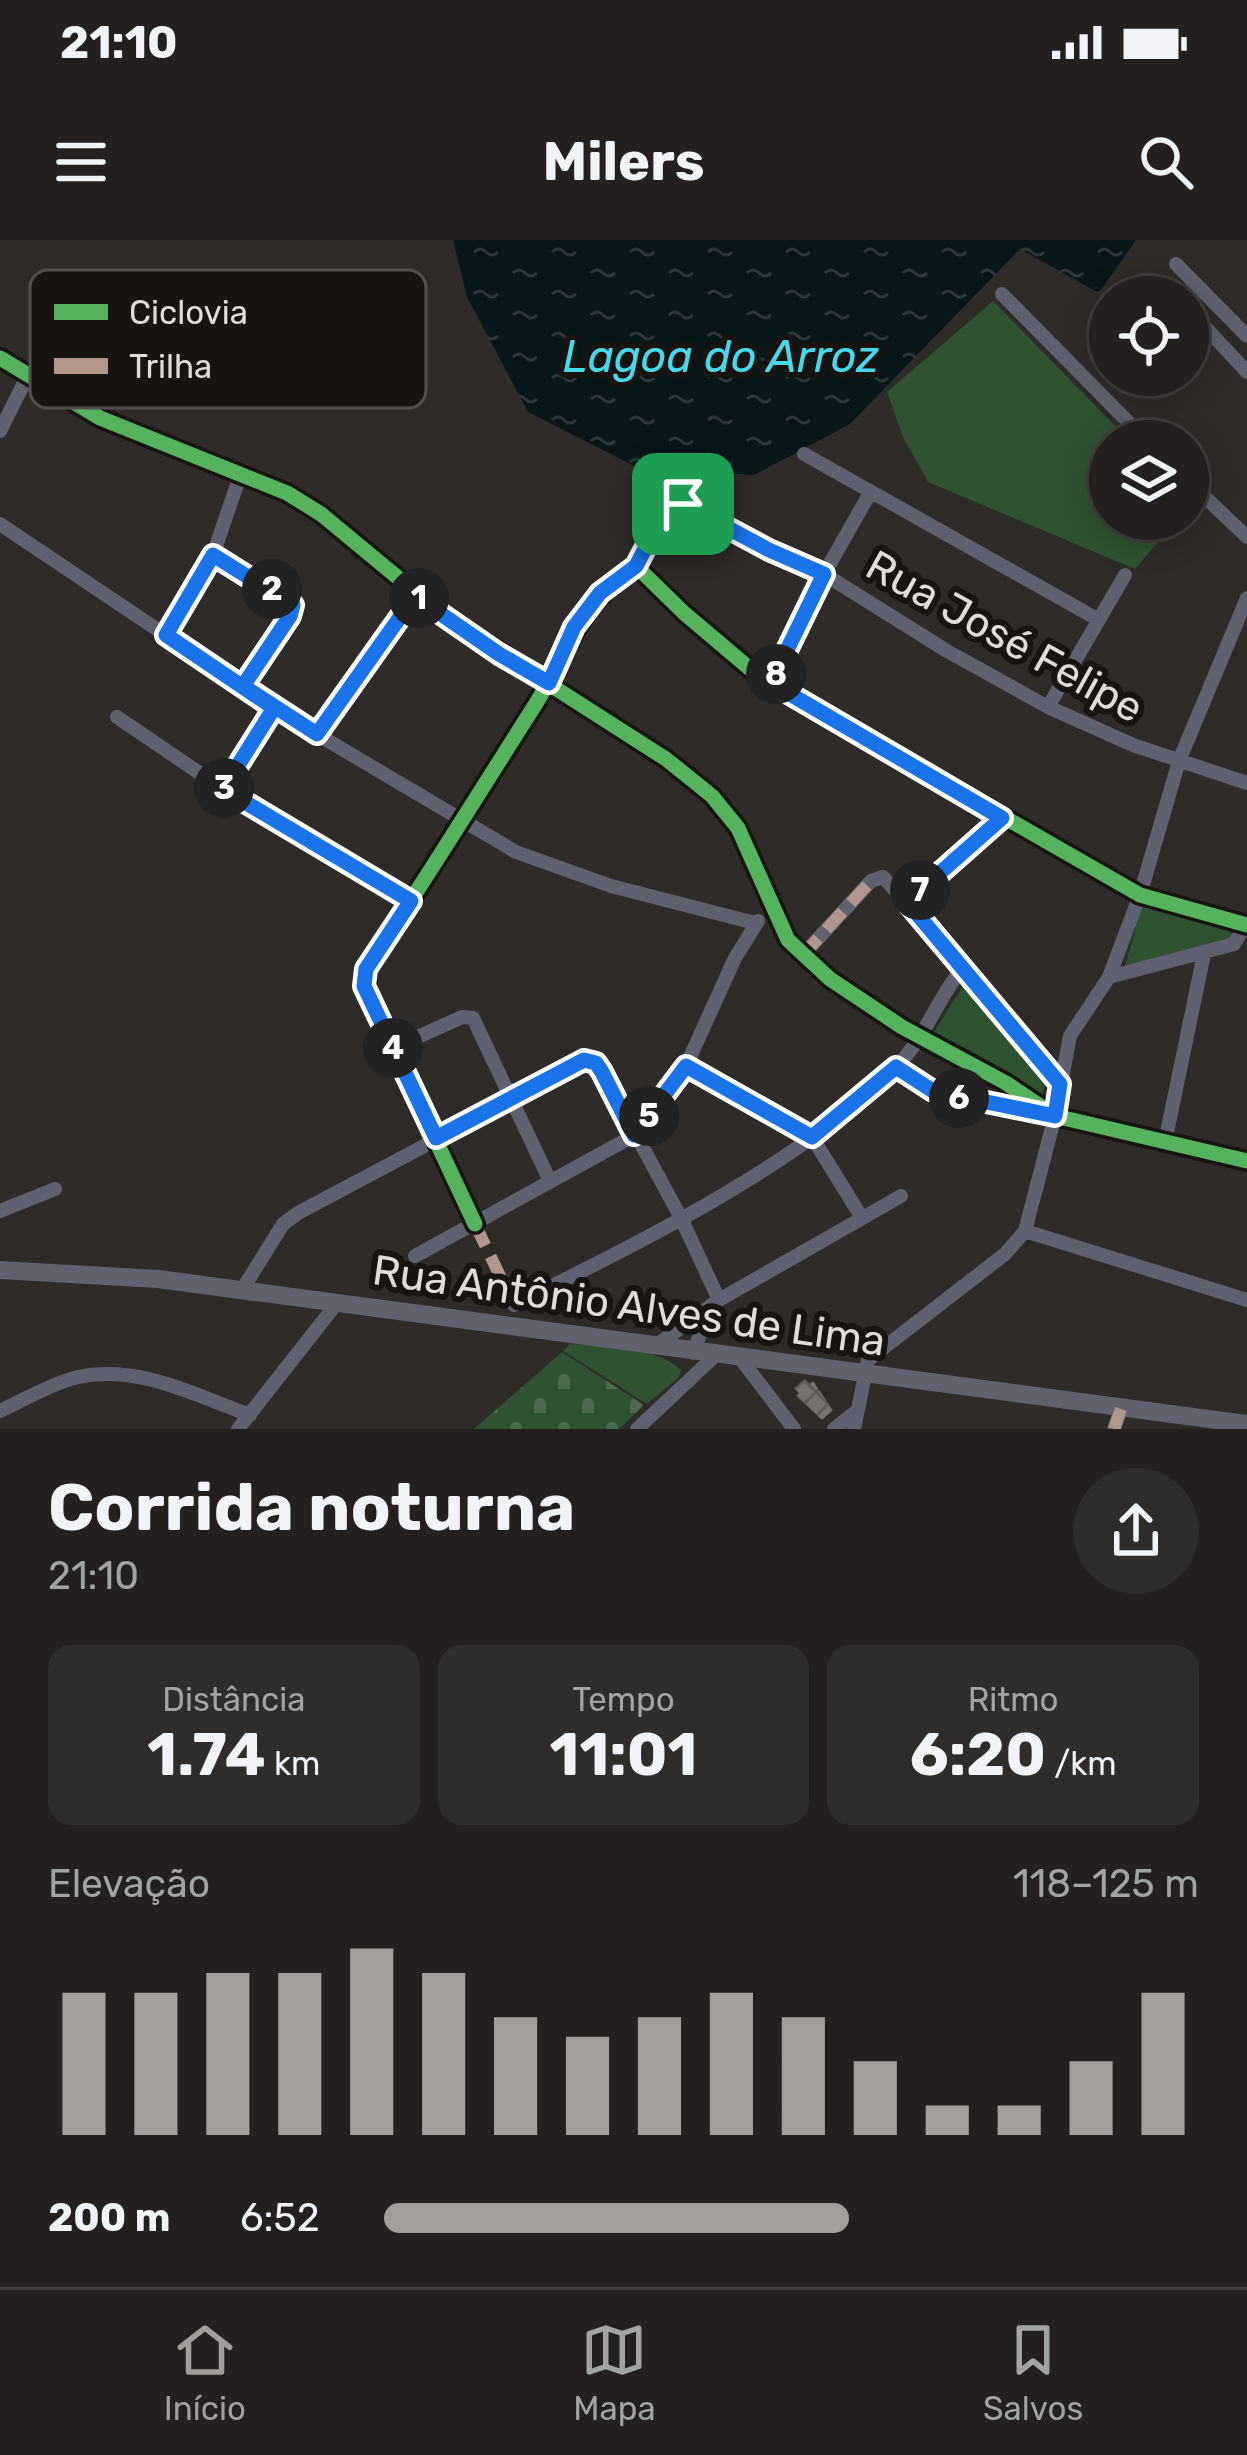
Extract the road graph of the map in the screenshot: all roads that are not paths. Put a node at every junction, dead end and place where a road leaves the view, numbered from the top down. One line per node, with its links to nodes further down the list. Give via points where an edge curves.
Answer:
1 (1176, 264): 4 (street)
2 (1002, 294): 9 (street)
3 (1209, 331): 6 (street)
4 (1247, 336)
5 (0, 358): 7 (street)
6 (1247, 372)
7 (28, 375): 10 (street)
8 (83, 408): 12 (street)
9 (1126, 420)
10 (0, 431)
11 (804, 454): 13 (street)
12 (240, 476): 17 (street); 21 (street, via 321,514)
13 (870, 493): 19 (street); 23 (street)
14 (1209, 502): 16 (street)
15 (0, 524): 24 (street)
16 (1247, 537)
17 (213, 555): 24 (street); 27 (street, via 293,605)
18 (636, 566): 19 (street, Rua José Felipe, via 665,511 683,504); 25 (street, via 600,593 574,627); 26 (street)
19 (824, 574): 26 (street); 28 (street, Rua José Felipe)
20 (1125, 575): 23 (street)
21 (415, 596): 25 (street); 31 (street)
22 (1247, 598): 32 (street)
23 (1100, 620): 28 (street)
24 (166, 635): 27 (street)
25 (551, 680): 36 (street); 40 (street, via 712,796 738,828)
26 (771, 683): 35 (street)
27 (243, 686): 29 (street)
28 (1048, 707): 32 (street, Rua José Felipe)
29 (274, 708): 31 (street); 34 (street)
30 (117, 717): 34 (street)
31 (317, 734): 36 (street)
32 (1179, 761): 33 (street, Rua José Felipe); 37 (street)
33 (1247, 783)
34 (223, 789): 38 (street)
35 (1002, 818): 37 (street); 39 (street)
36 (461, 822): 38 (street); 41 (street, via 516,852 611,886)
37 (1139, 895): 42 (street); 46 (street)
38 (411, 901): 48 (street, via 364,979)
39 (907, 902): 44 (street, via 883,877 871,881); 45 (street)
40 (774, 914): 41 (street); 44 (street)
41 (755, 923): 49 (street)
42 (1247, 924): 43 (street, via 1234,944)
43 (1204, 954): 46 (street); 57 (street)
44 (802, 956): 47 (street)
45 (964, 966): 47 (street); 51 (street)
46 (1109, 977): 51 (street, via 1070,1036)
47 (919, 1036): 50 (street); 53 (street)
48 (393, 1048): 52 (street, via 470,1017); 56 (street)
49 (686, 1066): 54 (street); 55 (street)
50 (896, 1067): 53 (street, via 933,1091); 55 (street)
51 (1060, 1084): 53 (street)
52 (512, 1098): 54 (street, via 584,1060 596,1063); 56 (street); 59 (street)
53 (1055, 1116): 57 (street); 66 (street)
54 (634, 1135): 59 (street); 63 (street)
55 (812, 1137): 63 (street); 64 (street)
56 (436, 1138): 65 (street); 69 (street, via 283,1224)
57 (1165, 1142): 58 (street)
58 (1247, 1161)
59 (550, 1181): 65 (street)
60 (55, 1189): 62 (street)
61 (901, 1196): 64 (street)
62 (0, 1211)
63 (681, 1218): 71 (street); 73 (street)
64 (862, 1218): 71 (street)
65 (475, 1225): 67 (street)
66 (1025, 1231): 70 (street); 78 (street, via 875,1352)
67 (415, 1256)
68 (0, 1270): 69 (main road, Rua Antônio Alves de Lima)
69 (242, 1290): 72 (main road, Rua Antônio Alves de Lima)
70 (1247, 1300)
71 (715, 1302): 74 (street); 75 (street)
72 (337, 1303): 74 (main road, Rua Antônio Alves de Lima); 82 (street)
73 (514, 1305)
74 (654, 1347): 75 (main road, Rua Antônio Alves de Lima)
75 (693, 1353): 76 (main road, Rua Antônio Alves de Lima)
76 (717, 1354): 77 (main road, Rua Antônio Alves de Lima); 85 (street)
77 (740, 1358): 78 (main road, Rua Antônio Alves de Lima); 86 (street)
78 (865, 1372): 79 (main road, Rua Antônio Alves de Lima); 80 (street)
79 (1121, 1409): 83 (main road, Rua Antônio Alves de Lima); 89 (street)
80 (858, 1410): 87 (street); 88 (street)
81 (0, 1411): 82 (street, via 104,1373 140,1376)
82 (250, 1415): 84 (street)
83 (1247, 1424)
84 (238, 1429)
85 (637, 1429)
86 (794, 1429)
87 (834, 1429)
88 (854, 1429)
89 (1114, 1429)

